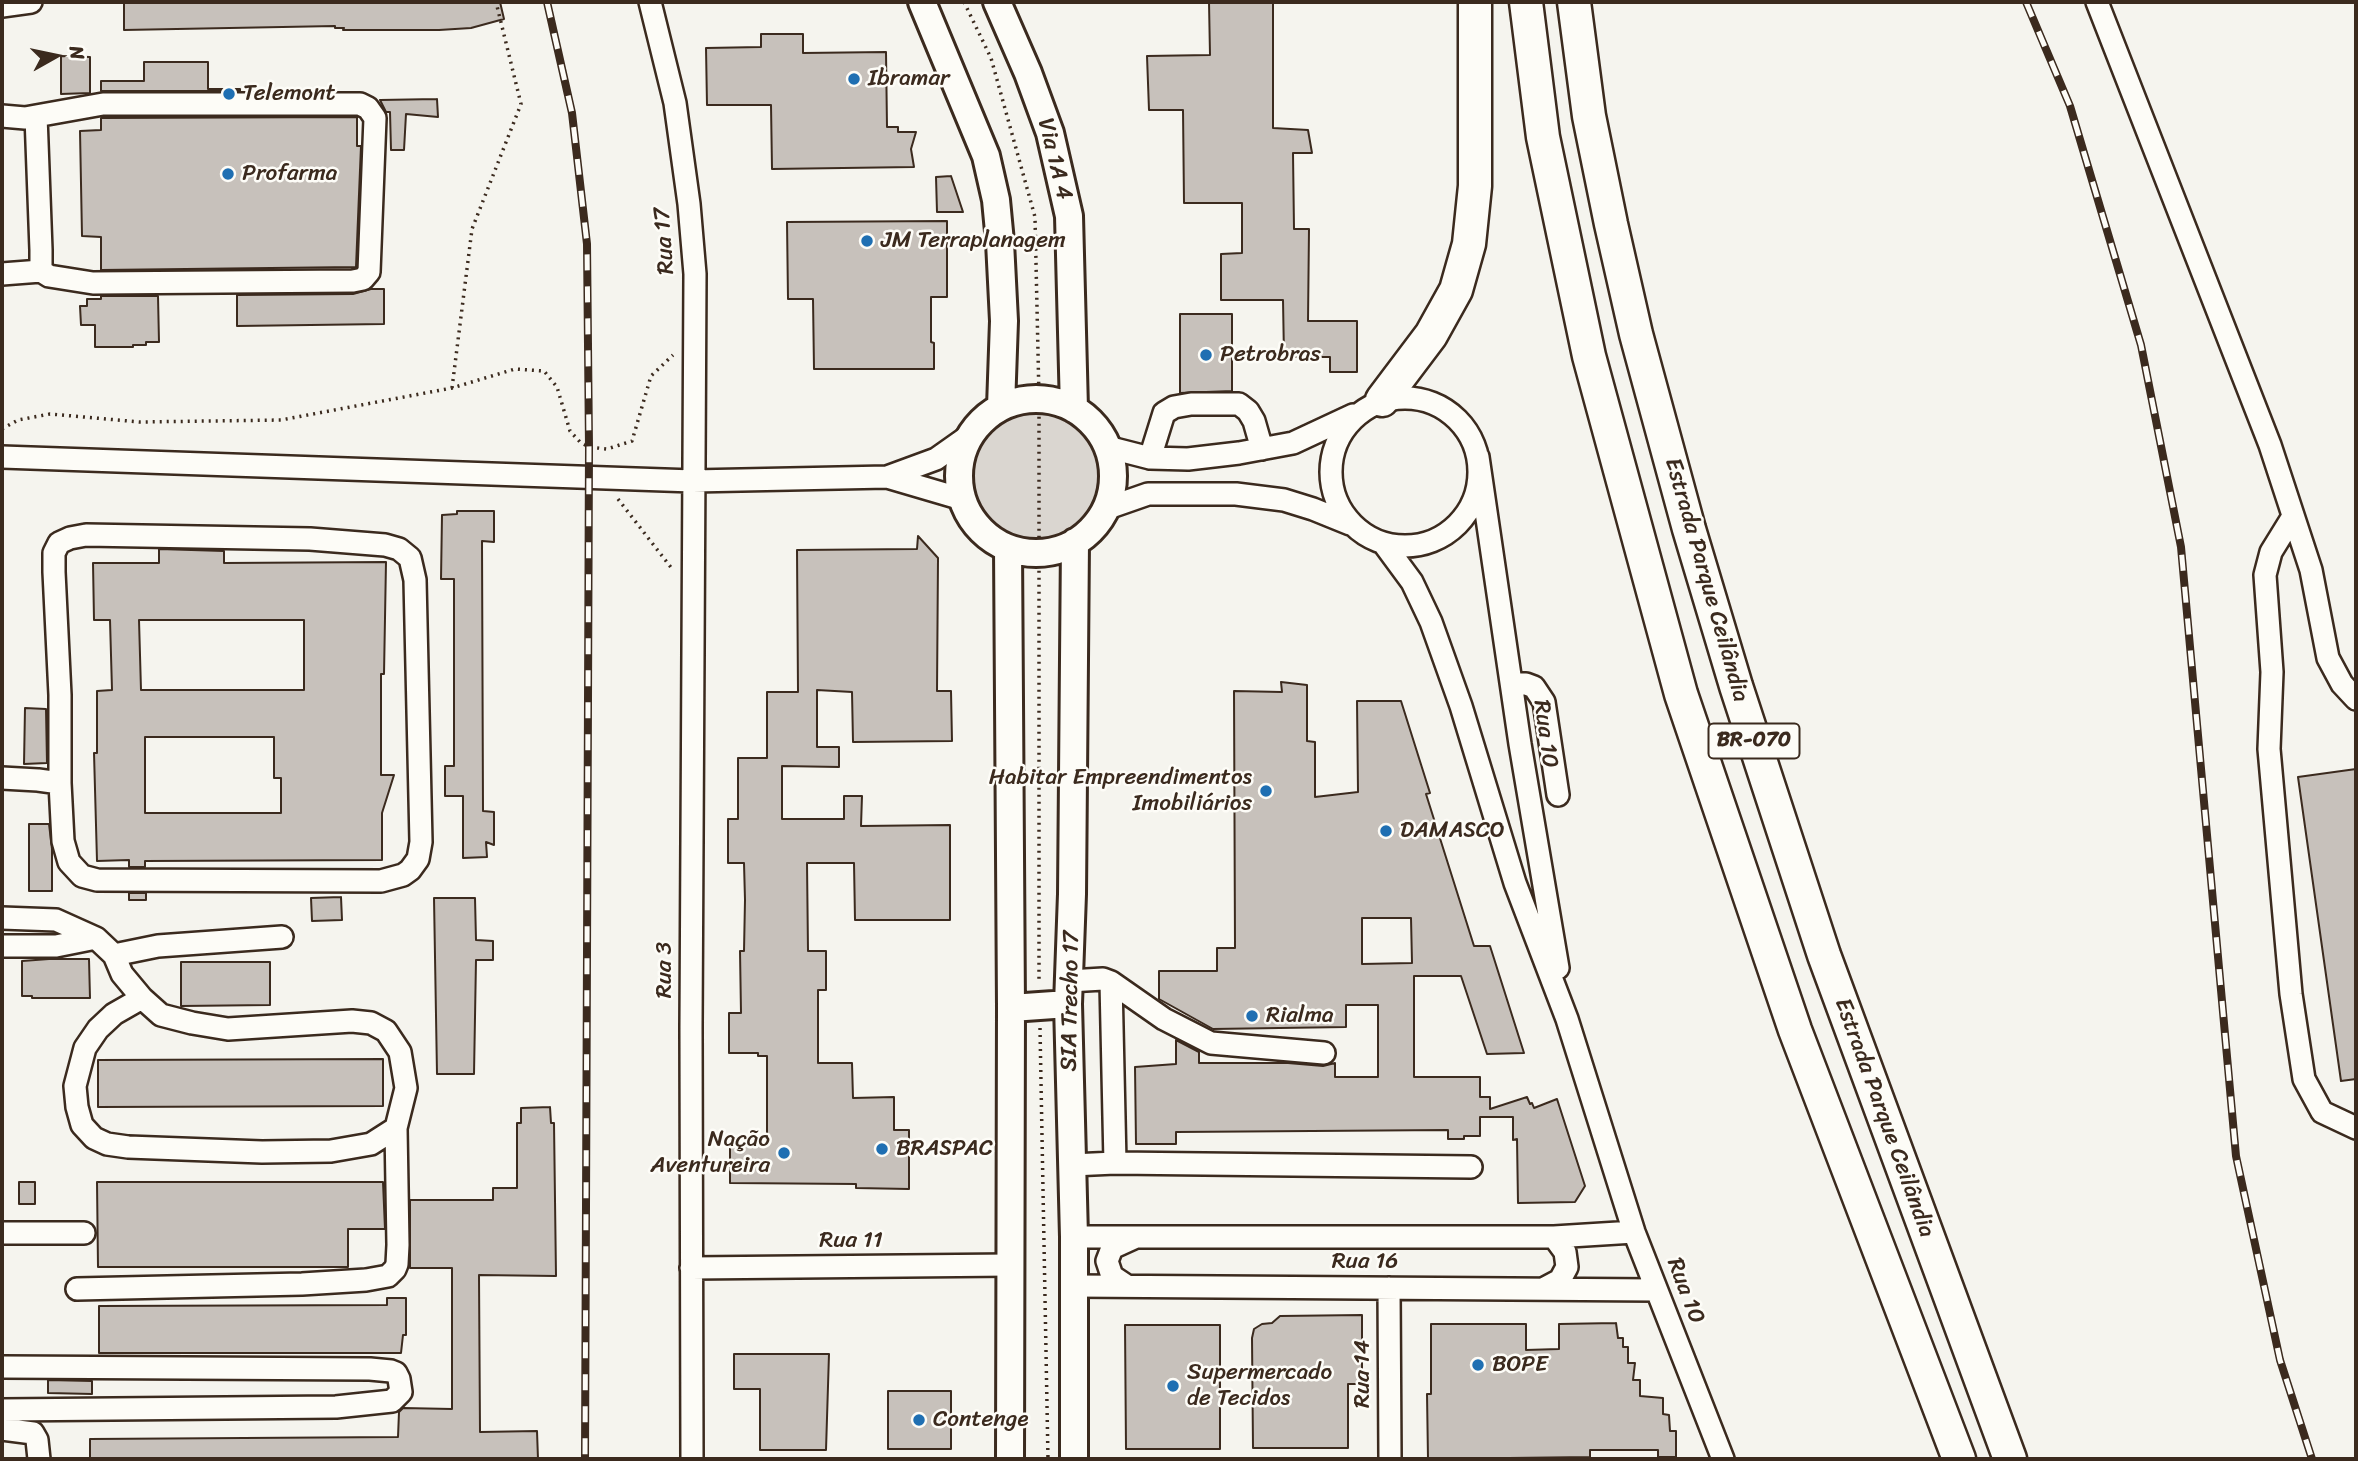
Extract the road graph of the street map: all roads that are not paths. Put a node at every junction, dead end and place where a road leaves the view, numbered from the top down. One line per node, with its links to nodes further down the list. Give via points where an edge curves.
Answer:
1 (31, 2): 9 (street)
2 (650, 2): 24 (street, Rua 17, via 675,103 689,204 695,274)
3 (922, 2): 15 (main road, via 986,156 996,200 1004,321)
4 (997, 2): 16 (main road, Via 1A 4, via 1050,132 1069,216)
5 (1475, 2): 14 (highway, via 1475,186 1469,244 1456,289 1431,335)
6 (1526, 2): 76 (highway, BR-070, via 1543,137 1589,356 1681,694 1795,1030)
7 (1574, 2): 77 (highway, Estrada Parque Ceilândia / BR-070, via 1589,116 1611,224 1692,542 1824,955)
8 (2097, 2): 27 (street, via 2270,445)
9 (2, 6)
10 (2, 116): 11 (street)
11 (36, 116): 12 (street); 12 (street, via 103,104 360,104 375,118 369,272 363,279 93,283)
12 (41, 271): 13 (street)
13 (2, 274)
14 (1370, 406): 19 (street, via 1293,443); 21 (street, via 1407,397 1431,402 1453,414 1469,433); 28 (street, via 1342,431 1332,454 1330,479 1336,503)
15 (1001, 407): 16 (main road, via 1039,398); 17 (main road, via 983,419)
16 (1074, 409): 18 (main road, via 1094,425)
17 (970, 436): 23 (street, via 936,459); 25 (main road, via 961,456)
18 (1107, 447): 22 (street); 26 (main road, via 1112,489)
19 (1262, 449): 22 (street, via 1188,459); 22 (street, via 1254,421 1239,404 1191,404 1164,413)
20 (2, 457): 24 (street)
21 (1478, 457): 30 (street, via 1475,495 1455,527 1434,541 1409,547); 32 (street, Rua 10)
22 (1150, 458)
23 (887, 477): 24 (street); 25 (street)
24 (693, 481): 60 (street, Rua 3)
25 (962, 499): 31 (main road, via 972,520)
26 (1105, 509): 28 (street, via 1148,494 1236,494 1284,500); 29 (main road, via 1093,528)
27 (2292, 518): 33 (street, via 2311,570 2328,658); 49 (street, via 2271,552 2265,575 2272,672 2269,749 2291,995 2304,1079 2322,1112)
28 (1350, 524): 30 (street)
29 (1076, 542): 31 (main road, via 1040,553); 43 (main road, SIA Trecho 17)
30 (1384, 544): 46 (street, Rua 10, via 1412,582 1431,622 1515,883)
31 (1008, 548): 45 (main road)
32 (1512, 684): 36 (street, via 1534,687 1544,702); 46 (street, Rua 10)
33 (2356, 699)
34 (2, 778): 35 (street)
35 (60, 783): 35 (street, via 65,852 82,876 97,880 381,881 402,875 418,859 421,842 415,580 410,558 385,545 310,539 86,535 59,543 54,572)
36 (1558, 795)
37 (2, 918): 39 (street, via 56,920)
38 (282, 937): 41 (street, via 158,946)
39 (96, 938): 40 (street, via 56,946); 41 (street)
40 (2, 946)
41 (114, 956): 44 (street)
42 (1111, 982): 43 (street, via 1102,979); 47 (street, via 1164,1019 1211,1043); 50 (street)
43 (1068, 992): 45 (main road); 51 (main road, SIA Trecho 17)
44 (142, 998): 48 (street, via 161,1015 218,1028 371,1023 386,1031 400,1052 406,1088); 48 (street, via 114,1014 85,1048 75,1086 77,1107 82,1125 94,1138 128,1147 331,1151 371,1144)
45 (1011, 1008): 59 (main road)
46 (1567, 1019): 53 (street, Rua 10)
47 (1324, 1053)
48 (396, 1128): 64 (street, via 397,1264 388,1276 302,1284)
49 (2356, 1128)
50 (1115, 1163): 51 (street); 52 (street)
51 (1072, 1165): 56 (main road, SIA Trecho 17)
52 (1471, 1167)
53 (1634, 1232): 58 (street, Rua 16); 66 (street, Rua 10)
54 (2, 1233): 55 (street)
55 (84, 1233)
56 (1074, 1237): 57 (street, Rua 16); 61 (main road, SIA Trecho 17)
57 (1136, 1237): 58 (street, Rua 16); 62 (street, via 1112,1248 1107,1261 1112,1276)
58 (1555, 1237): 65 (street, via 1565,1252 1567,1266 1560,1280)
59 (1011, 1265): 60 (street, Rua 11); 72 (main road)
60 (691, 1268): 71 (street, Rua 3)
61 (1074, 1286): 62 (street, Rua 16); 73 (main road, SIA Trecho 17)
62 (1127, 1286): 63 (street, Rua 16)
63 (1389, 1288): 65 (street, Rua 16); 74 (street, Rua 14)
64 (78, 1289)
65 (1542, 1289): 66 (street, Rua 16)
66 (1656, 1290): 75 (street, Rua 10)
67 (2, 1367): 68 (street, via 370,1369 396,1373 401,1392 393,1401 336,1407)
68 (2, 1410)
69 (2, 1429): 70 (street, via 33,1433)
70 (39, 1459)
71 (692, 1459)
72 (1010, 1459)
73 (1074, 1459)
74 (1390, 1459)
75 (1723, 1459)
76 (1959, 1459)
77 (2010, 1459)

